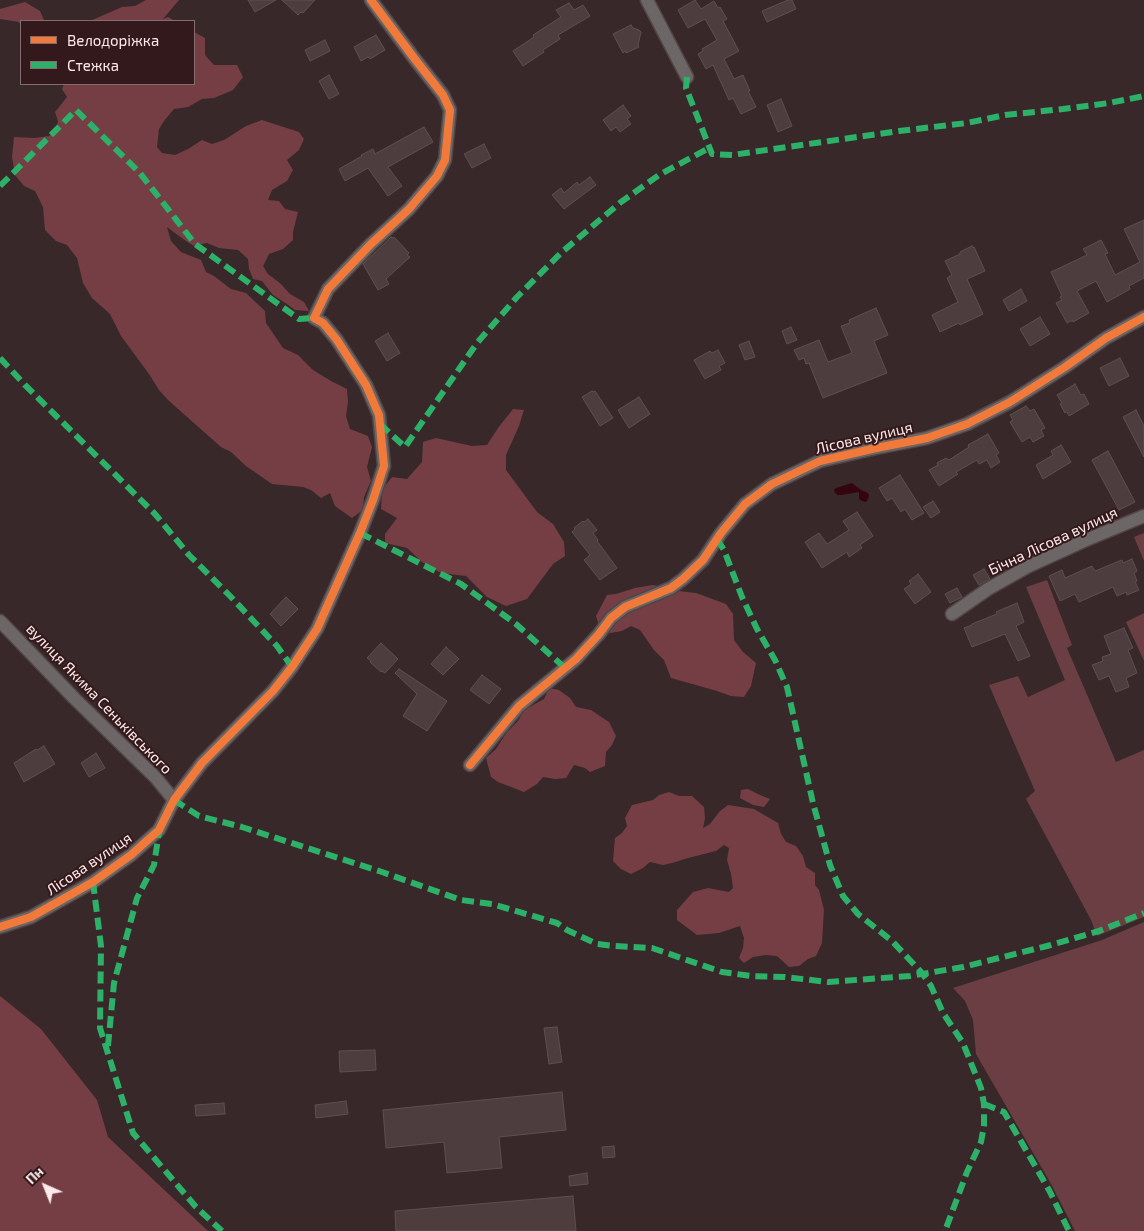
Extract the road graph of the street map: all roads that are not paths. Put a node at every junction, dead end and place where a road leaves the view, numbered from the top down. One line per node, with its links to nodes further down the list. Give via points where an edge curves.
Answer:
1 (371, 0): 9 (street, Лісова вулиця, via 443,95 450,110 445,160 437,176 409,209 328,289 314,318 336,340 366,385 379,415 384,466 364,524 317,629 273,691 202,763)
2 (647, 0): 3 (street)
3 (687, 77)
4 (1144, 317): 8 (street, Лісова вулиця, via 1106,338 1010,402 968,424 928,438 820,461 772,484 745,504 703,560 683,579 625,607 611,618 576,659 519,706)
5 (1144, 516): 6 (street, Бічна Лісова вулиця, via 1027,567)
6 (952, 614)
7 (0, 621): 9 (street, вулиця Якима Сеньківського)
8 (470, 765)
9 (174, 800): 10 (street, Лісова вулиця, via 159,830 131,855 50,908)
10 (0, 927)

